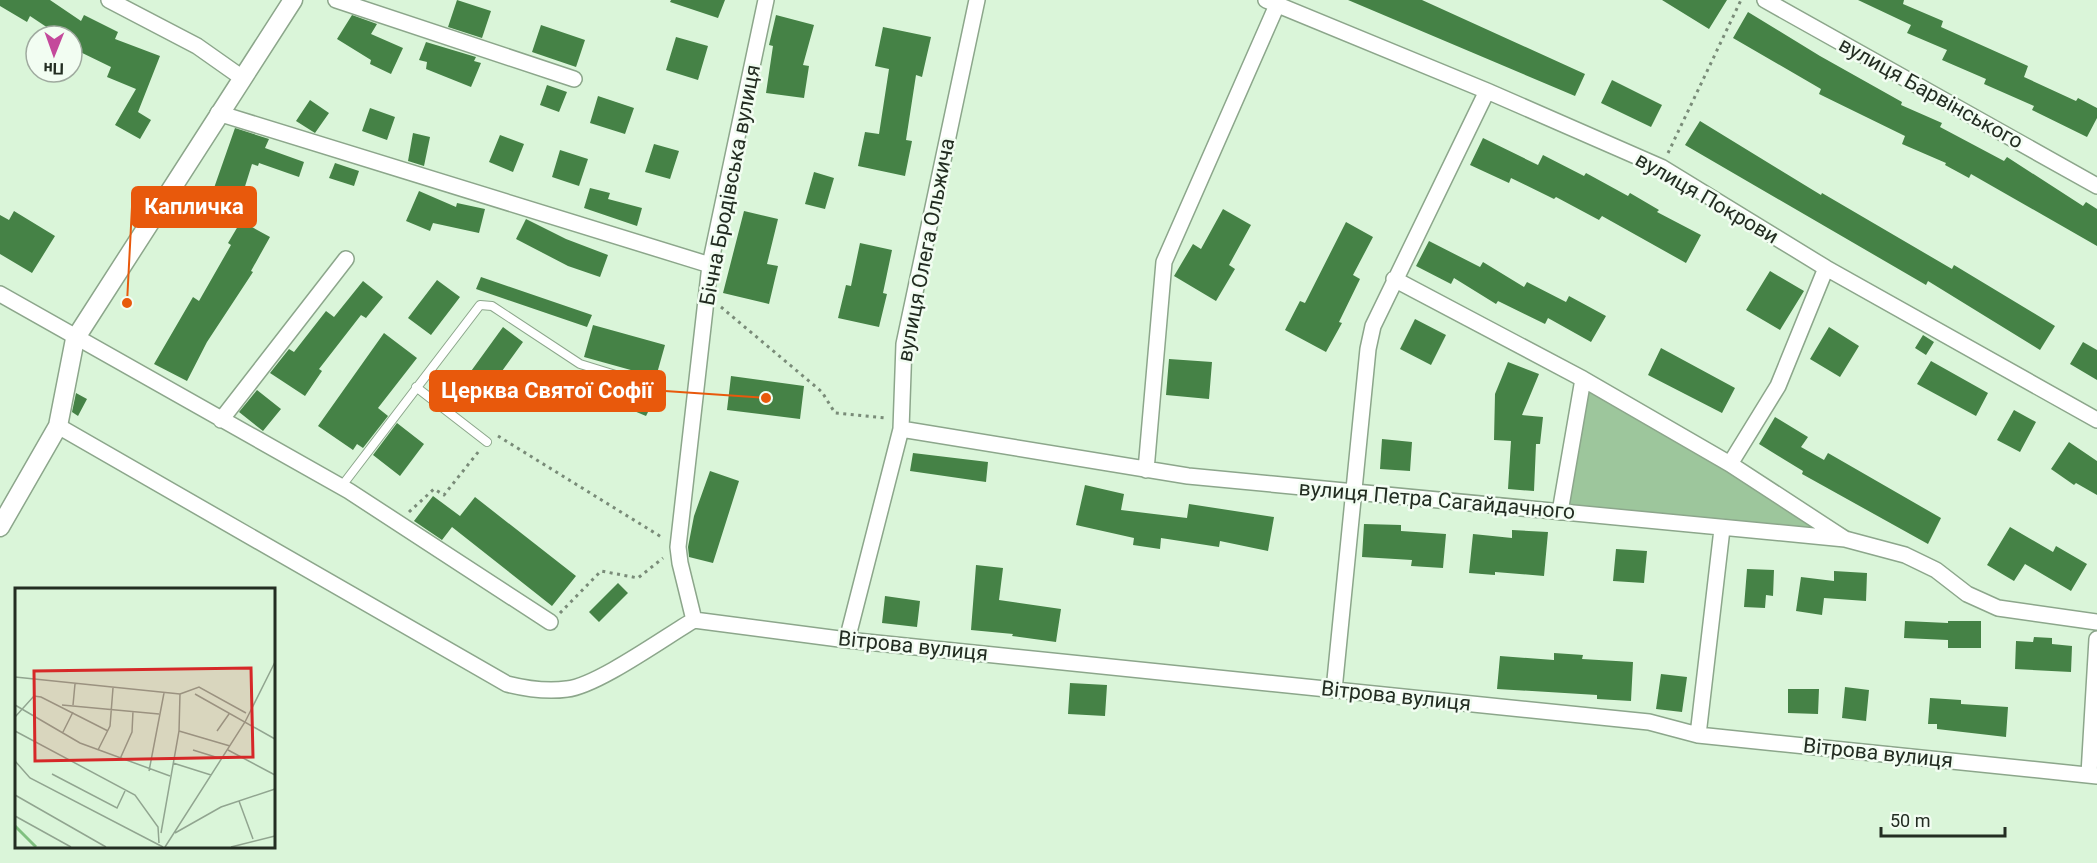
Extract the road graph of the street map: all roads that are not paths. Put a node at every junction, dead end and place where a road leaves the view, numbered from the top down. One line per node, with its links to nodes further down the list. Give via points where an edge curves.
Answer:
1 (110, 0): 8 (street, via 197,46)
2 (293, 0): 8 (street)
3 (336, 0): 9 (street)
4 (766, 0): 14 (street, Бічна Бродівська вулиця)
5 (977, 0): 24 (street, вулиця Олега Ольжича, via 904,344)
6 (1765, 0): 12 (street, вулиця Барвінського)
7 (1272, 2): 10 (street, вулиця Покрови); 28 (street, via 1164,262)
8 (241, 77): 11 (street)
9 (574, 79)
10 (1487, 91): 15 (street, вулиця Покрови, via 1661,167); 16 (street)
11 (218, 113): 14 (street); 18 (street)
12 (2097, 186)
13 (346, 259): 22 (street)
14 (710, 265): 35 (street, Бічна Бродівська вулиця, via 678,547)
15 (1826, 268): 23 (street, вулиця Покрови); 27 (street, via 1778,386)
16 (1394, 279): 19 (street); 30 (street, via 1373,326 1368,349)
17 (0, 294): 18 (street)
18 (75, 339): 22 (street); 25 (street)
19 (1582, 379): 27 (street); 31 (street)
20 (648, 385): 21 (lane, via 580,364 486,304 475,309)
21 (416, 387): 26 (lane); 29 (lane)
22 (221, 420): 29 (street)
23 (2097, 420)
24 (901, 424): 28 (street, вулиця Петра Сагайдачного, via 1030,452); 39 (street, вулиця Олега Ольжича)
25 (58, 426): 32 (street); 35 (street, via 507,684 537,690 569,689 591,682)
26 (487, 442)
27 (1730, 464): 34 (street)
28 (1146, 470): 30 (street, вулиця Петра Сагайдачного)
29 (341, 487): 36 (street)
30 (1354, 493): 31 (street, вулиця Петра Сагайдачного); 40 (street)
31 (1560, 512): 33 (street, вулиця Петра Сагайдачного)
32 (0, 527)
33 (1722, 529): 34 (street, вулиця Петра Сагайдачного); 41 (street)
34 (1845, 539): 37 (street, via 1905,555 1936,570 1967,594 1998,608)
35 (694, 620): 39 (street, Вітрова вулиця)
36 (550, 622)
37 (2097, 622)
38 (2097, 639): 42 (street)
39 (847, 640): 40 (street, Вітрова вулиця)
40 (1334, 690): 41 (street, Вітрова вулиця, via 1649,722)
41 (1698, 735): 42 (street, Вітрова вулиця)
42 (2093, 775)

